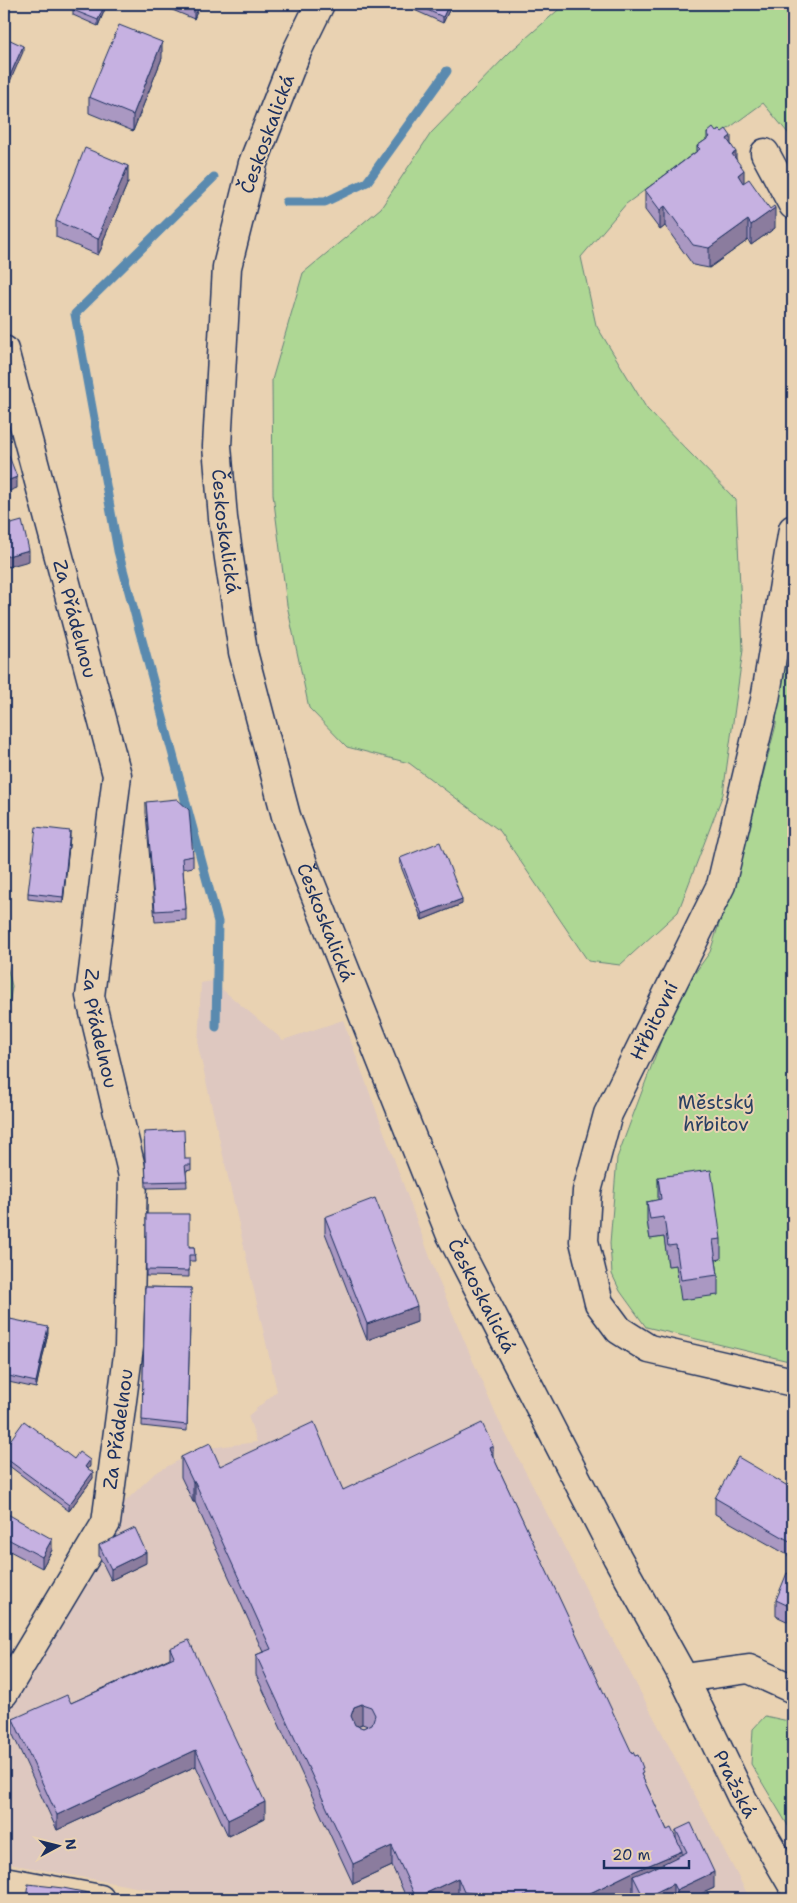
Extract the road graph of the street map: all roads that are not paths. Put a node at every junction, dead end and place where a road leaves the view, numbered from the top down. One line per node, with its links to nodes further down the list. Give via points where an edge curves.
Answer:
1 (320, 4): 7 (street, Českoskalická, via 297,51 253,163 227,267 216,446 243,652 286,816 450,1233)
2 (765, 153): 3 (street)
3 (793, 205)
4 (4, 350): 9 (street, Za Přádelnou, via 117,775 90,996 133,1176 129,1347 106,1523)
5 (793, 529): 6 (street, Hřbitovní, via 765,700 720,885 608,1114 587,1191 584,1241 599,1303 619,1330 650,1349)
6 (793, 1382)
7 (684, 1678): 8 (street, via 749,1670); 11 (street, Pražská, via 744,1800)
8 (793, 1689)
9 (4, 1693)
10 (4, 1881): 12 (street)
11 (793, 1886)
12 (100, 1899)

